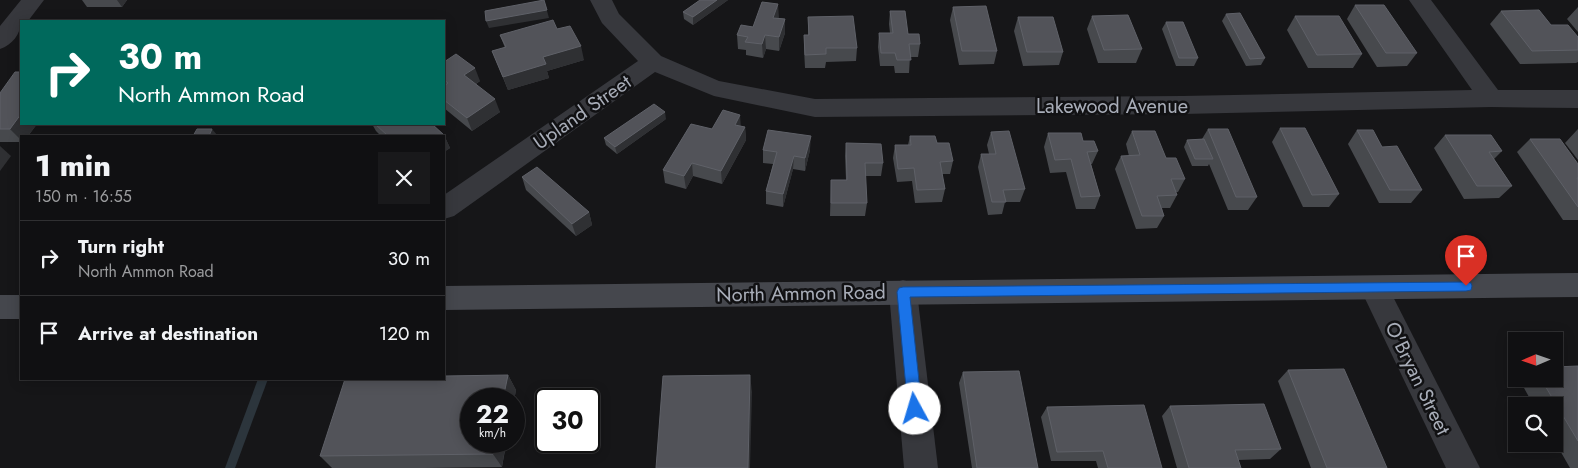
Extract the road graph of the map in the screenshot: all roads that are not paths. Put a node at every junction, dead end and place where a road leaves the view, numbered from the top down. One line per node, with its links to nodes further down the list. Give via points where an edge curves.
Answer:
1 (33, 0): 4 (street)
2 (601, 0): 5 (street, Upland Street, via 610,18)
3 (1420, 0): 6 (street)
4 (0, 41)
5 (653, 62): 6 (street, Lakewood Avenue, via 714,88 814,108); 8 (street, Upland Street)
6 (1491, 98): 7 (street, Lakewood Avenue)
7 (1578, 99)
8 (445, 208)
9 (1578, 285): 10 (main road, North Ammon Road)
10 (1374, 288): 11 (main road, North Ammon Road); 16 (street, O'Bryan Street)
11 (903, 292): 12 (main road, North Ammon Road); 15 (street)
12 (445, 298)
13 (20, 306): 14 (main road)
14 (0, 307)
15 (921, 468)
16 (1463, 468)

